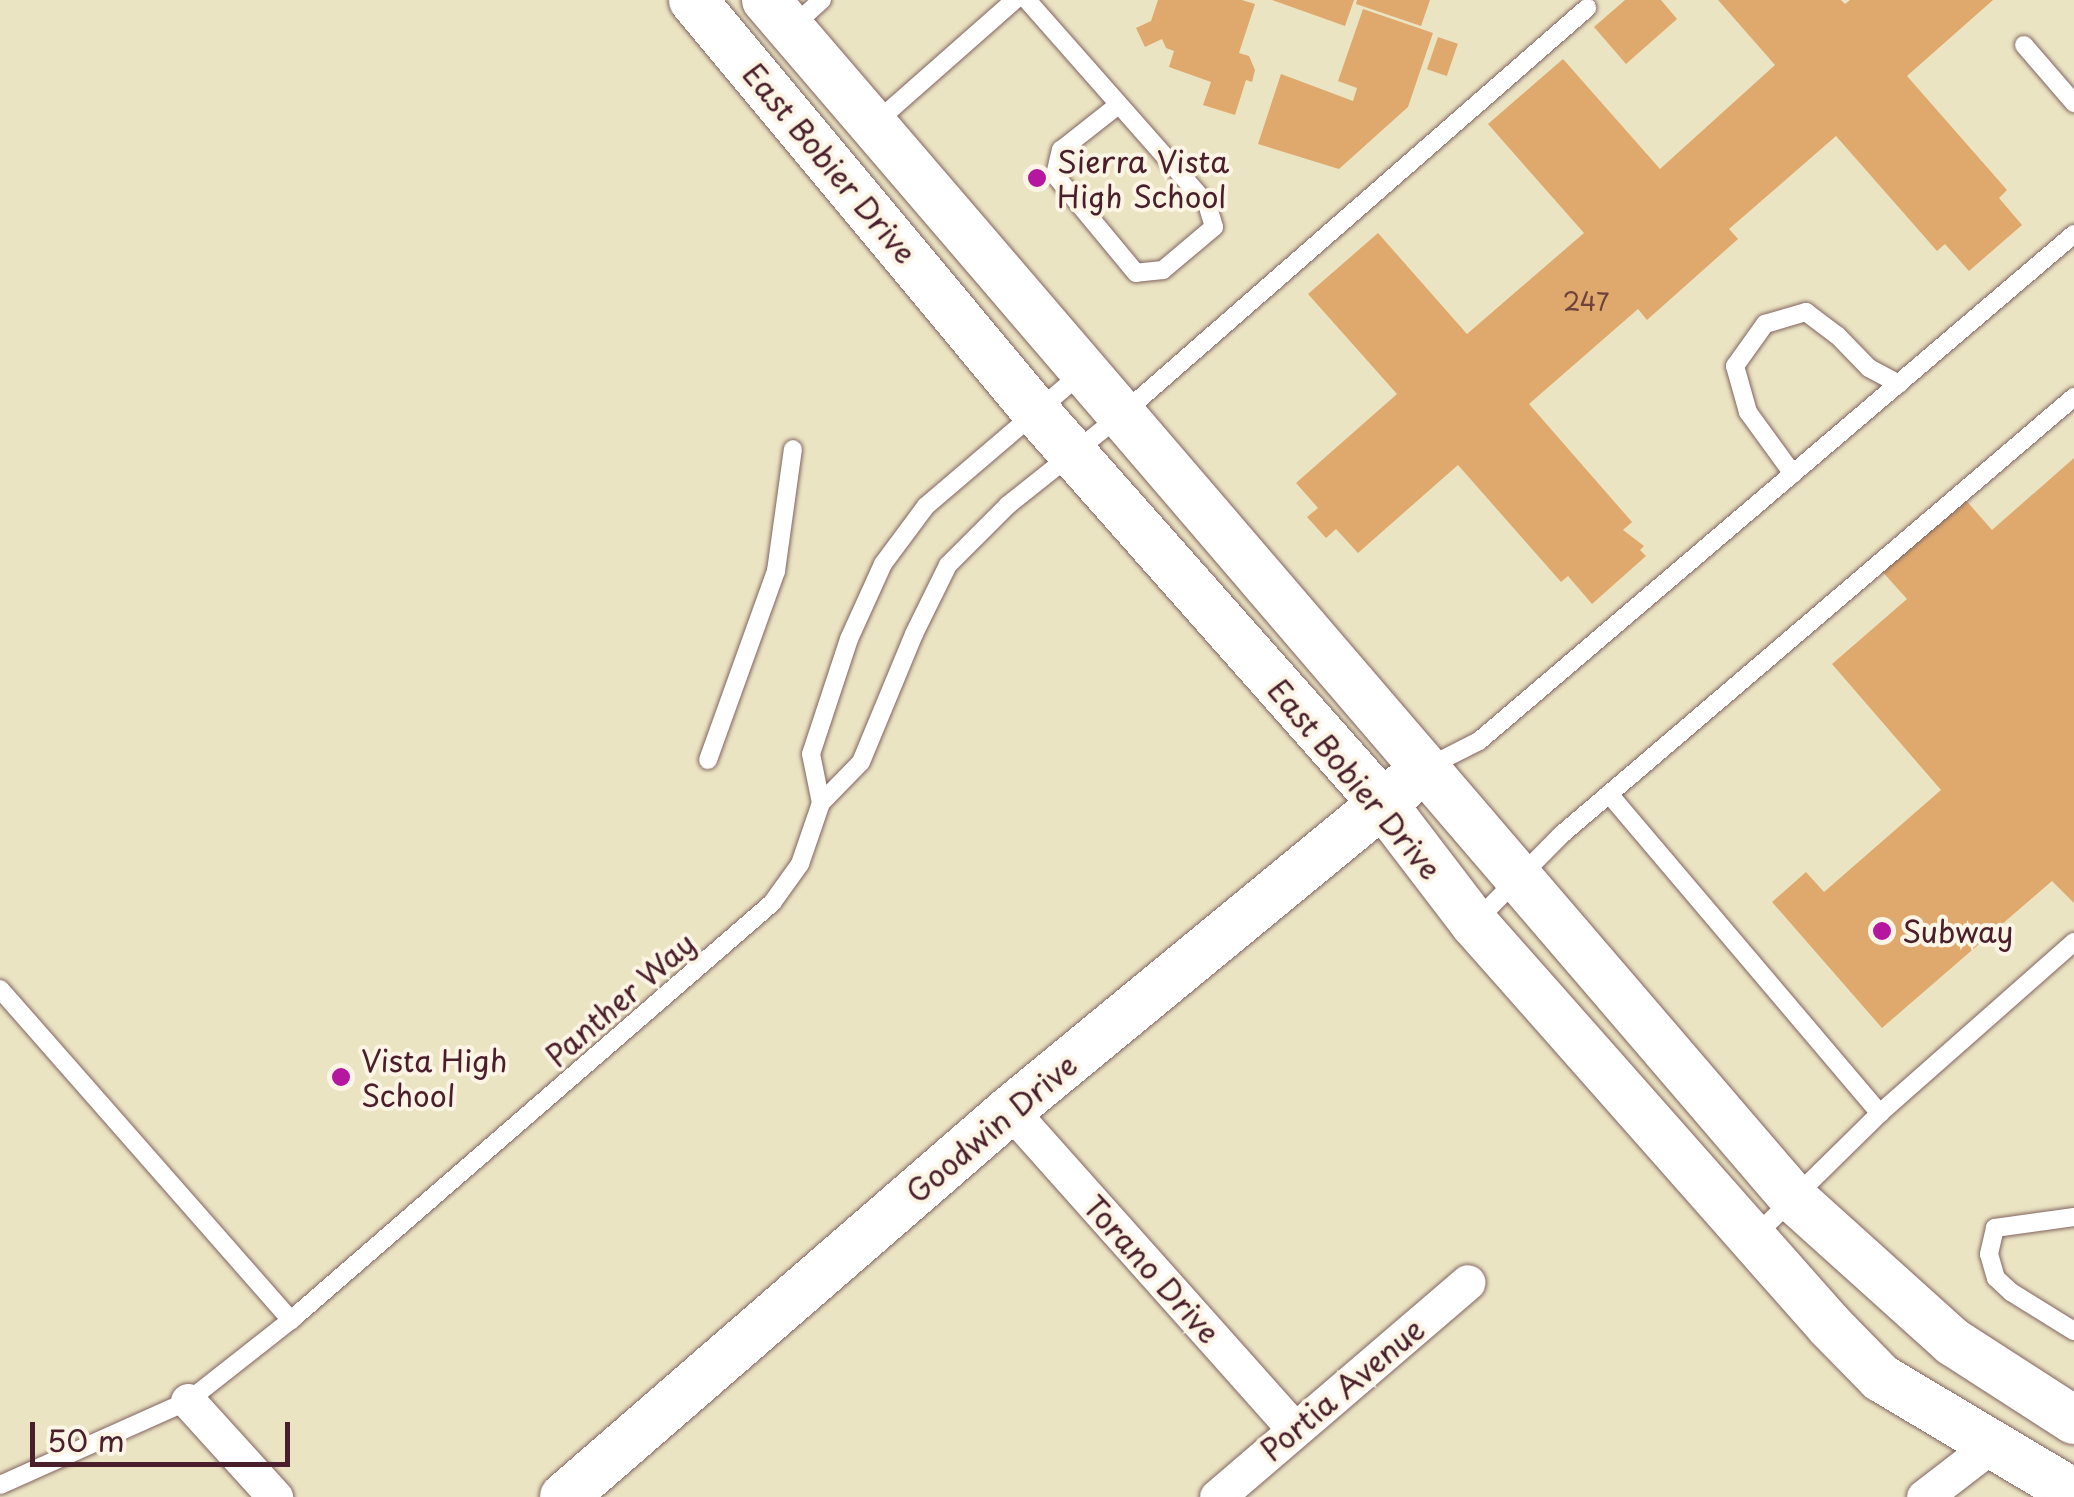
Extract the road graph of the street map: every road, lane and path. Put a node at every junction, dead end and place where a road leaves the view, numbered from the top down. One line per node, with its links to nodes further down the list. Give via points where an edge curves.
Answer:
1 (693, 0): 14 (main road, East Bobier Drive)
2 (1014, 0): 9 (lane)
3 (1027, 0): 8 (lane)
4 (1587, 8): 15 (lane, Panther Way)
5 (793, 10): 9 (main road, East Bobier Drive)
6 (2024, 46): 7 (lane)
7 (2074, 103)
8 (1117, 106): 8 (lane, via 1061,150 1055,175 1136,272 1163,270 1214,226 1207,204)
9 (872, 125): 11 (main road, East Bobier Drive)
10 (2074, 234): 12 (lane)
11 (1085, 371): 14 (lane); 15 (main road, East Bobier Drive)
12 (1899, 384): 18 (lane); 18 (lane, via 1869,368 1806,312 1764,324 1734,366 1748,412)
13 (2074, 397): 21 (lane)
14 (1037, 414): 17 (main road, East Bobier Drive); 22 (lane, via 926,506 883,564 810,754)
15 (1121, 416): 17 (lane, Panther Way); 20 (main road, East Bobier Drive)
16 (794, 449): 19 (lane, via 776,570)
17 (1072, 454): 22 (lane, Panther Way, via 1008,505 948,566 862,762); 23 (main road, East Bobier Drive)
18 (1793, 474): 20 (lane, via 1479,741)
19 (708, 760)
20 (1425, 768): 23 (main road, Goodwin Drive); 24 (main road, East Bobier Drive)
21 (1610, 794): 24 (lane); 29 (lane)
22 (821, 803): 34 (lane, Panther Way, via 800,864 772,903)
23 (1383, 804): 25 (main road, East Bobier Drive); 28 (main road, Goodwin Drive)
24 (1519, 876): 25 (lane); 30 (main road, East Bobier Drive)
25 (1474, 922): 32 (main road, East Bobier Drive)
26 (2074, 942): 29 (lane)
27 (0, 989): 34 (lane)
28 (1010, 1110): 38 (street, Torano Drive); 43 (main road, Goodwin Drive)
29 (1880, 1112): 30 (lane)
30 (1794, 1198): 32 (lane); 37 (main road, East Bobier Drive, via 1953,1342)
31 (2074, 1217): 35 (lane, via 1996,1228 1989,1254 1996,1278)
32 (1752, 1238): 39 (main road, East Bobier Drive, via 1881,1378)
33 (1468, 1282): 38 (street, Portia Avenue)
34 (291, 1320): 36 (lane, Panther Way)
35 (2074, 1331)
36 (188, 1402): 40 (lane, Panther Way); 42 (street)
37 (2074, 1420)
38 (1294, 1428): 44 (street, Portia Avenue)
39 (1994, 1442): 41 (main road, East Bobier Drive); 45 (street)
40 (0, 1485)
41 (2074, 1494)
42 (276, 1497)
43 (564, 1497)
44 (1216, 1497)
45 (1924, 1497)

